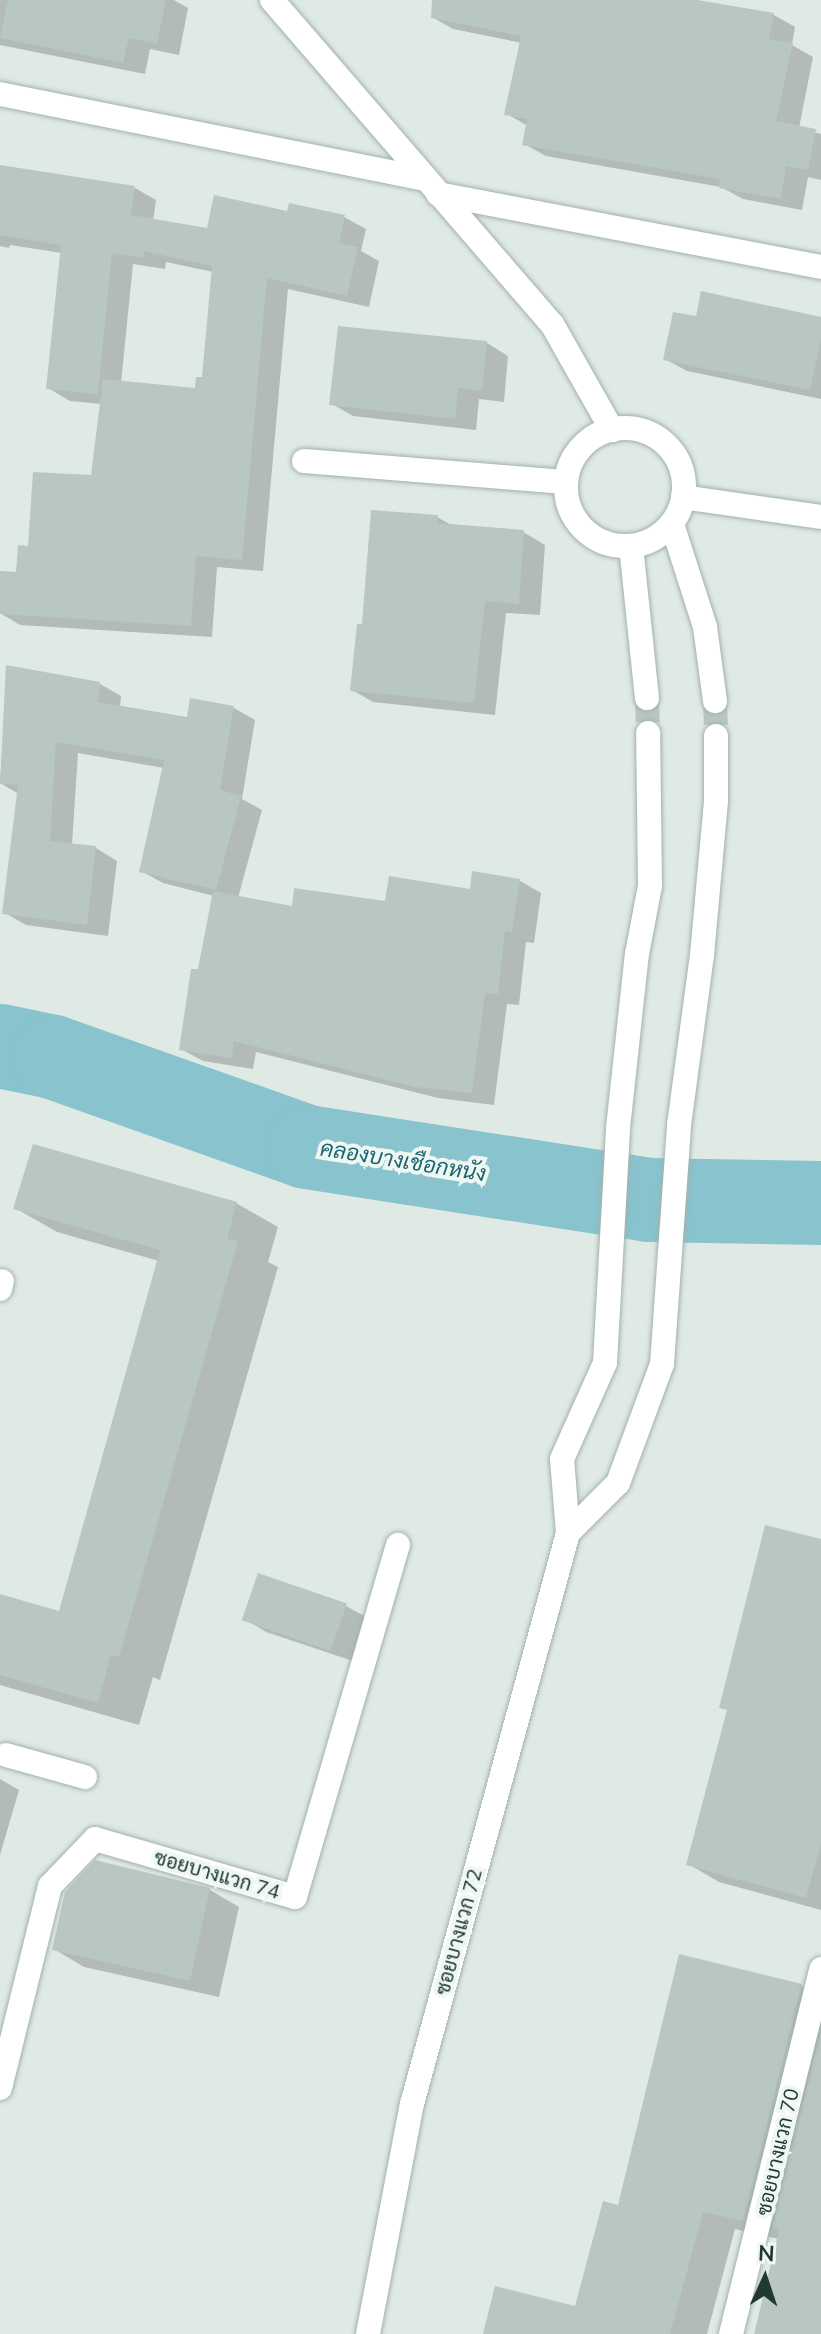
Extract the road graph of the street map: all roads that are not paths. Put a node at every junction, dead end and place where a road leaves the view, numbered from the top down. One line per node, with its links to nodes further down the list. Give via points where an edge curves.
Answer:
1 (272, 0): 3 (street)
2 (0, 94): 3 (street)
3 (432, 186): 4 (street); 5 (street, via 552,324)
4 (821, 267)
5 (612, 430): 7 (street, via 588,440 575,454); 8 (street, via 633,429 660,440 682,470)
6 (304, 461): 7 (street)
7 (565, 482): 11 (street, via 570,512 581,528 598,540)
8 (683, 497): 9 (street); 10 (street)
9 (821, 517)
10 (672, 524): 11 (street, via 657,538); 13 (street, via 705,627)
11 (631, 546): 12 (street)
12 (647, 698)
13 (715, 701)
14 (648, 733): 16 (street, via 650,886 618,1128 605,1363 562,1459)
15 (716, 736): 16 (street, via 709,888 679,1125 662,1364 618,1483)
16 (568, 1533): 22 (street, ซอยบางแวก 72, via 412,2104)
17 (398, 1545): 21 (street, ซอยบางแวก 74, via 295,1897 95,1839 50,1886)
18 (2, 1761): 19 (street)
19 (85, 1777)
20 (821, 1969): 23 (street, ซอยบางแวก 70)
21 (0, 2088)
22 (368, 2334)
23 (731, 2334)

